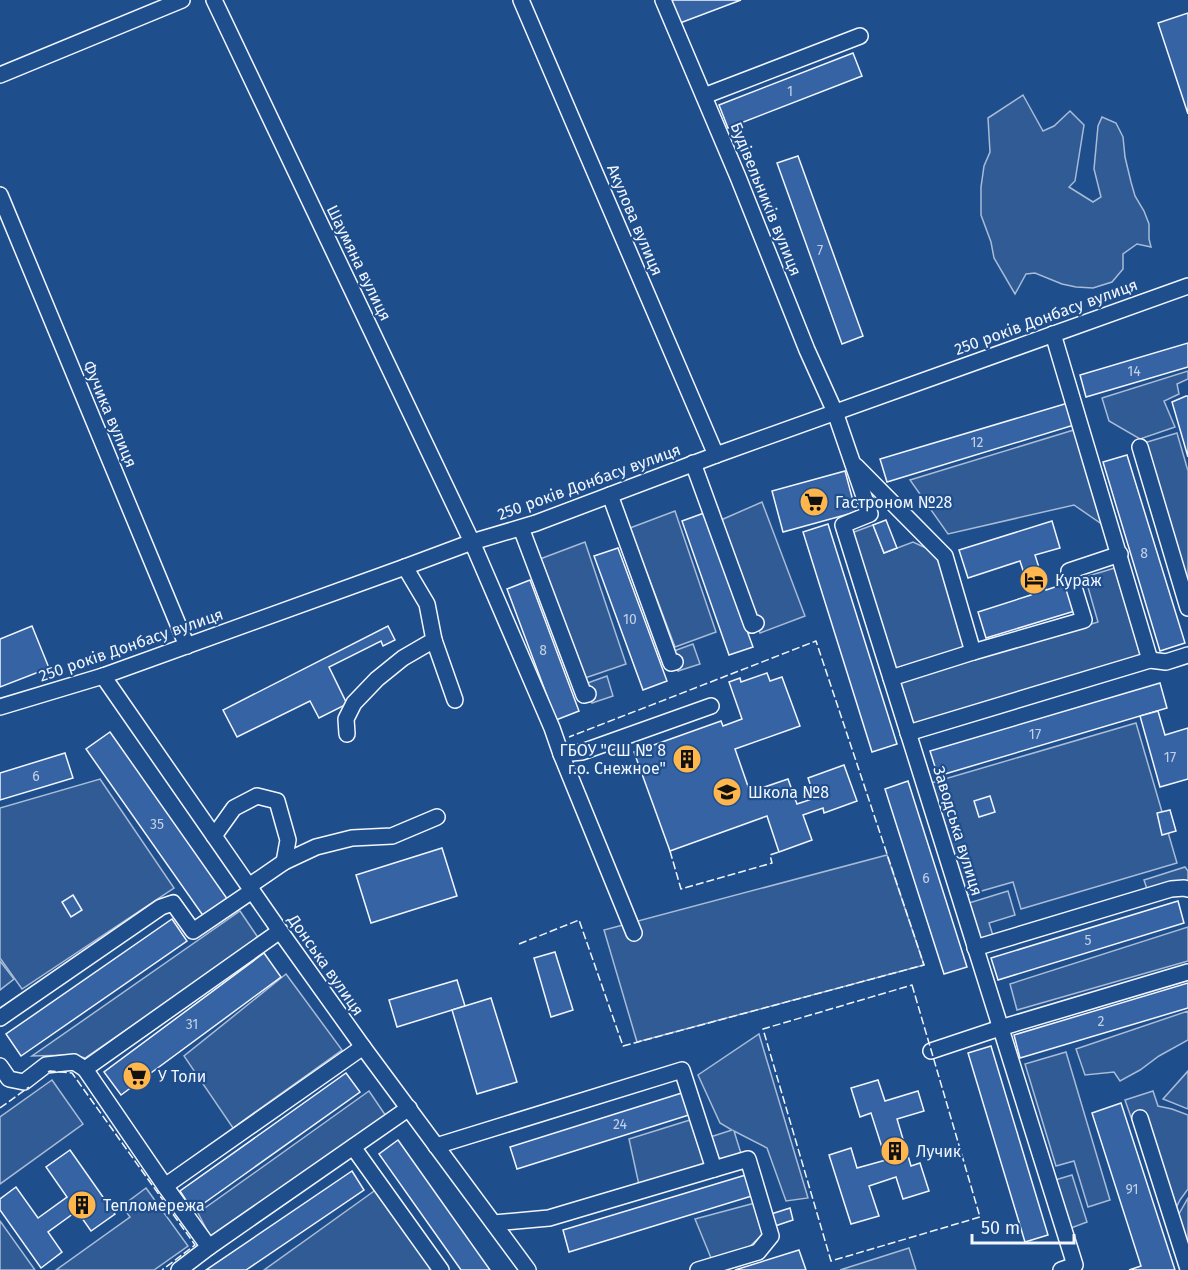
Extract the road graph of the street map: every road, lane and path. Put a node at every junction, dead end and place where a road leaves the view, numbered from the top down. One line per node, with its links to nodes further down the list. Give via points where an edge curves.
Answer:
1 (182, 0): 6 (street)
2 (214, 0): 18 (street, Шаумяна вулиця)
3 (521, 0): 13 (street, Акулова вулиця)
4 (663, 0): 7 (street, Будівельників вулиця)
5 (860, 36): 7 (street)
6 (0, 75)
7 (704, 96): 11 (street, Будівельників вулиця)
8 (0, 195): 24 (street, Фучика вулиця)
9 (1188, 286): 10 (street, 250 років Донбасу вулиця)
10 (1053, 334): 11 (street, 250 років Донбасу вулиця); 19 (street)
11 (835, 412): 13 (street, 250 років Донбасу вулиця); 14 (street, Заводська вулиця)
12 (1140, 447): 21 (street)
13 (716, 455): 15 (street, 250 років Донбасу вулиця)
14 (852, 462): 25 (street, via 945,556); 30 (street, Заводська вулиця, via 870,514 843,525)
15 (693, 463): 16 (street, 250 років Донбасу вулиця); 22 (street, via 752,625)
16 (610, 495): 17 (street, 250 років Донбасу вулиця); 28 (street, via 671,663)
17 (521, 528): 18 (street, 250 років Донбасу вулиця); 31 (street, via 584,695)
18 (472, 542): 20 (street, 250 років Донбасу вулиця); 37 (street, Шаумяна вулиця)
19 (1120, 554): 25 (street, via 1070,571 1084,620); 27 (street)
20 (405, 567): 23 (street, via 427,604); 24 (street, 250 років Донбасу вулиця)
21 (1188, 608)
22 (756, 623)
23 (434, 640): 32 (street); 36 (street, via 403,658 354,703 346,719)
24 (187, 646): 29 (street, 250 років Донбасу вулиця)
25 (973, 652): 30 (street)
26 (1188, 656): 27 (street, via 1166,663)
27 (1150, 660): 35 (street)
28 (675, 662)
29 (103, 676): 33 (street, 250 років Донбасу вулиця); 39 (street, Донська вулиця)
30 (891, 678): 35 (street, Заводська вулиця)
31 (588, 694)
32 (455, 700)
33 (0, 706)
34 (711, 706): 37 (street, via 582,752)
35 (908, 733): 45 (street, Заводська вулиця)
36 (347, 734)
37 (561, 754): 44 (street, Шаумяна вулиця)
38 (437, 817): 40 (street, via 392,836 352,838 316,847)
39 (214, 836): 40 (street, via 234,808 257,796 278,801 288,840); 41 (street, Донська вулиця)
40 (284, 862): 41 (street)
41 (250, 888): 43 (street, Донська вулиця); 47 (street, via 193,931 173,903 161,907)
42 (1188, 890): 45 (street, via 1172,889)
43 (280, 931): 49 (street, Донська вулиця); 52 (street)
44 (634, 933)
45 (975, 948): 48 (street, Заводська вулиця)
46 (1188, 972): 48 (street)
47 (0, 1018)
48 (1000, 1028): 50 (street); 66 (street, Заводська вулиця, via 1068,1232 1074,1265)
49 (363, 1047): 53 (street, Донська вулиця); 58 (street)
50 (931, 1051)
51 (0, 1066): 52 (street, via 9,1079 24,1082 46,1065 74,1062)
52 (86, 1069): 58 (street)
53 (409, 1108): 55 (street, Донська вулиця); 56 (street)
54 (1140, 1118): 61 (street)
55 (436, 1146): 57 (street, via 682,1070); 59 (street, Донська вулиця)
56 (353, 1147): 60 (street); 63 (street)
57 (714, 1169): 59 (street, via 549,1218); 65 (street, via 748,1159 771,1236 758,1252)
58 (165, 1186): 60 (street)
59 (494, 1223): 64 (street, Донська вулиця)
60 (209, 1247): 62 (street)
61 (1188, 1269)
62 (179, 1270)
63 (441, 1270)
64 (528, 1270)
65 (698, 1270)
66 (1061, 1270)

